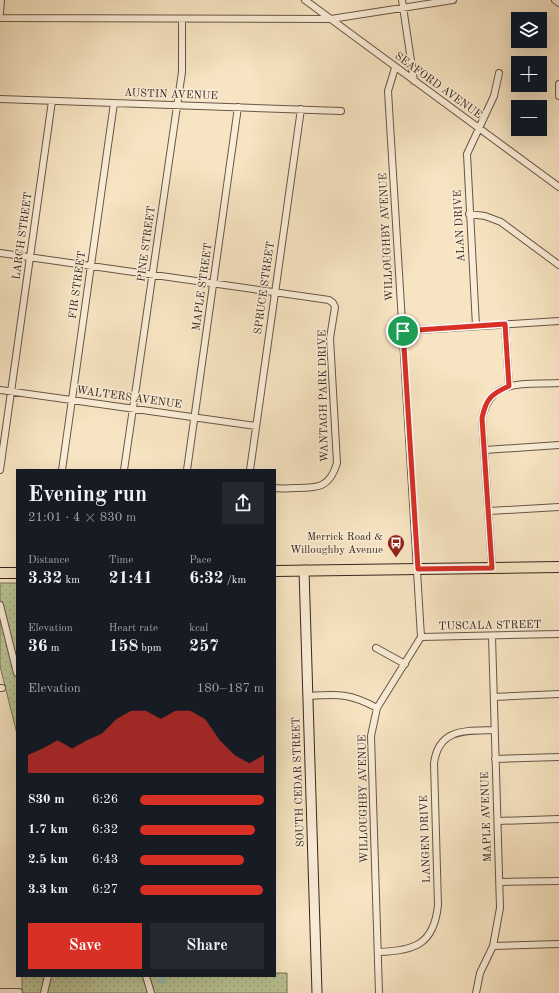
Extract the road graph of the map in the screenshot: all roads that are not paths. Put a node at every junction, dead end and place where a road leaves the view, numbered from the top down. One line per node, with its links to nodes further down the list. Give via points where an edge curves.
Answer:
1 (2, 0): 8 (street)
2 (305, 0): 10 (street, SEAFORD AVENUE)
3 (402, 0): 7 (street)
4 (453, 0): 7 (street)
5 (555, 0): 6 (street)
6 (559, 3)
7 (403, 8): 10 (street); 14 (street)
8 (0, 13)
9 (0, 18): 11 (street)
10 (332, 19): 11 (street); 12 (street, SEAFORD AVENUE)
11 (182, 20): 20 (street, PINE STREET, via 182,72)
12 (395, 68): 14 (street, SEAFORD AVENUE); 37 (street, WILLOUGHBY AVENUE, via 388,91)
13 (499, 73): 24 (street, ALAN DRIVE, via 494,96)
14 (414, 81): 24 (street, SEAFORD AVENUE)
15 (559, 84): 16 (street)
16 (559, 96)
17 (0, 99): 18 (street, AUSTIN AVENUE)
18 (52, 101): 19 (street, AUSTIN AVENUE); 28 (street, LARCH STREET)
19 (114, 103): 20 (street, AUSTIN AVENUE); 30 (street, FIR STREET)
20 (177, 105): 21 (street, AUSTIN AVENUE); 31 (street, PINE STREET)
21 (238, 107): 22 (street, AUSTIN AVENUE); 32 (street, MAPLE STREET)
22 (301, 109): 23 (street, AUSTIN AVENUE); 33 (street, SPRUCE STREET)
23 (341, 110)
24 (478, 128): 25 (street, SEAFORD AVENUE); 26 (street, ALAN DRIVE, via 467,154)
25 (559, 187)
26 (469, 214): 29 (street, via 502,222); 36 (street, ALAN DRIVE)
27 (0, 253): 28 (street)
28 (30, 257): 30 (street); 41 (street, LARCH STREET)
29 (559, 265)
30 (91, 266): 31 (street); 42 (street, FIR STREET)
31 (152, 274): 32 (street); 43 (street, PINE STREET)
32 (214, 283): 33 (street); 44 (street, MAPLE STREET)
33 (275, 292): 45 (street, SPRUCE STREET); 53 (street, WANTAGH PARK DRIVE, via 329,300 335,307 330,338 337,463 330,480 315,488)
34 (559, 321): 35 (street)
35 (505, 324): 36 (street); 39 (street)
36 (476, 326): 37 (street)
37 (403, 331): 58 (street, WILLOUGHBY AVENUE)
38 (559, 383): 39 (street)
39 (509, 386): 47 (street, via 495,392 485,405 482,418)
40 (0, 390): 41 (street, WALTERS AVENUE)
41 (11, 391): 42 (street, WALTERS AVENUE); 52 (street, LARCH STREET)
42 (72, 400): 43 (street, WALTERS AVENUE); 48 (street, FIR STREET)
43 (133, 409): 44 (street, WALTERS AVENUE); 49 (street, PINE STREET)
44 (194, 418): 45 (street, WALTERS AVENUE); 50 (street, MAPLE STREET)
45 (256, 426): 51 (street, SPRUCE STREET)
46 (559, 445): 47 (street)
47 (484, 450): 55 (street)
48 (62, 469)
49 (124, 469)
50 (187, 469)
51 (250, 469)
52 (0, 470)
53 (276, 488)
54 (559, 507): 55 (street)
55 (489, 511): 57 (street)
56 (559, 567): 57 (main road)
57 (492, 568): 58 (main road)
58 (418, 569): 59 (main road); 66 (street, WILLOUGHBY AVENUE)
59 (304, 570): 60 (main road); 71 (street, SOUTH CEDAR STREET)
60 (276, 571)
61 (0, 573): 62 (main road)
62 (16, 573)
63 (0, 605): 69 (street)
64 (559, 634): 65 (street, TUSCALA STREET)
65 (492, 636): 66 (street, TUSCALA STREET); 72 (street, MAPLE AVENUE)
66 (421, 637): 68 (street, WILLOUGHBY AVENUE)
67 (376, 648): 68 (street)
68 (405, 664): 73 (street, WILLOUGHBY AVENUE)
69 (16, 669)
70 (559, 694): 72 (street)
71 (308, 696): 73 (street, via 341,694 360,699); 90 (street, SOUTH CEDAR STREET)
72 (494, 696): 74 (street, MAPLE AVENUE)
73 (377, 708): 83 (street, WILLOUGHBY AVENUE, via 371,736)
74 (494, 730): 76 (street, MAPLE AVENUE); 83 (street, LANGEN DRIVE, via 462,731 450,735 442,741 435,752 438,905 436,918 432,930 413,948)
75 (559, 757): 76 (street)
76 (496, 759): 78 (street, MAPLE AVENUE)
77 (559, 819): 78 (street)
78 (498, 821): 80 (street, MAPLE AVENUE)
79 (559, 881): 80 (street)
80 (500, 882): 82 (street, MAPLE AVENUE, via 500,919)
81 (559, 944): 82 (street)
82 (493, 946): 92 (street, MAPLE AVENUE, via 480,973)
83 (378, 952): 91 (street, WILLOUGHBY AVENUE)
84 (48, 977): 88 (street)
85 (146, 977): 89 (street)
86 (0, 992): 87 (street)
87 (19, 992)
88 (44, 993)
89 (151, 993)
90 (317, 993)
91 (379, 993)
92 (476, 993)

